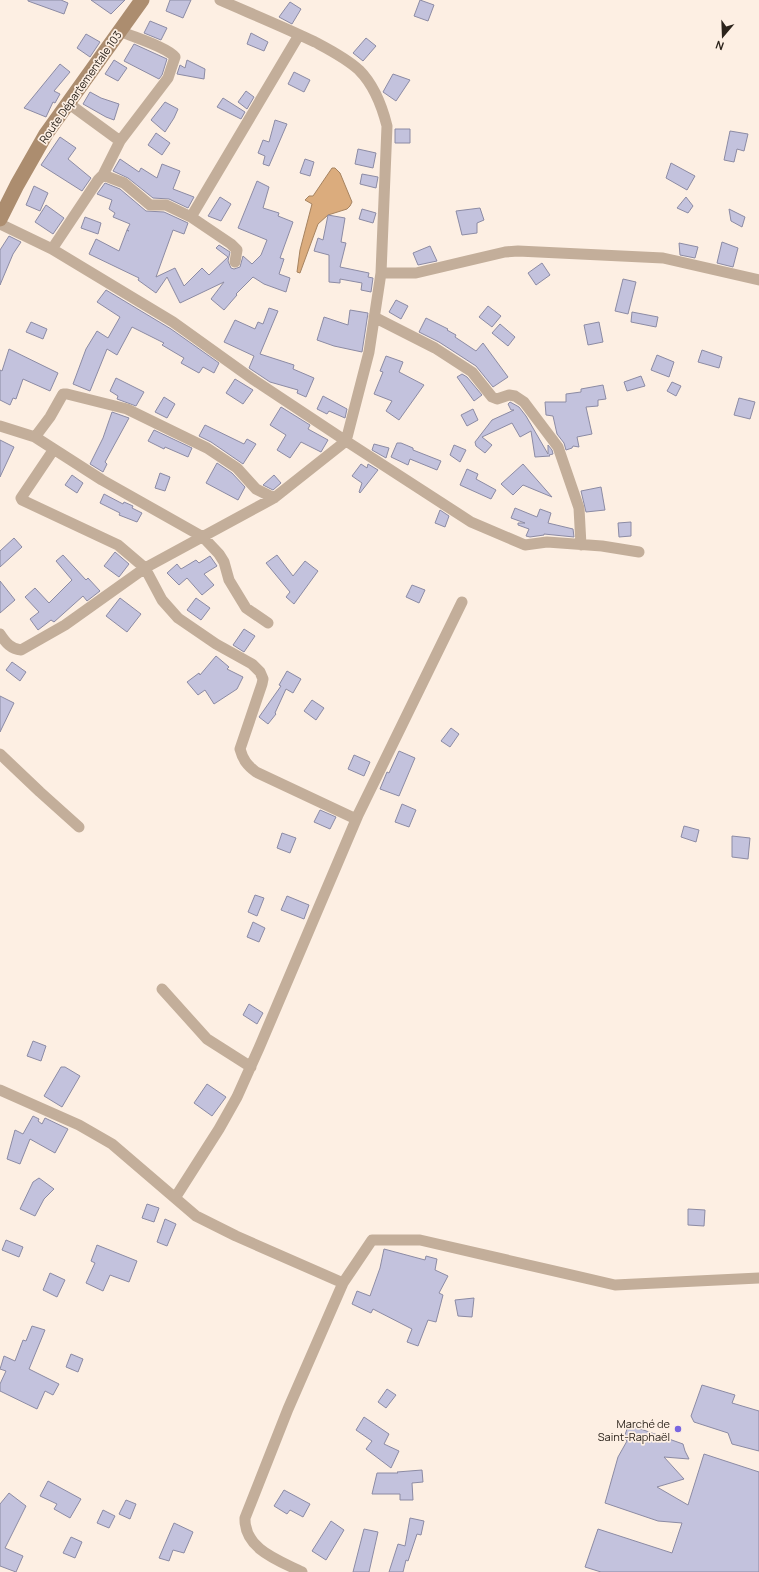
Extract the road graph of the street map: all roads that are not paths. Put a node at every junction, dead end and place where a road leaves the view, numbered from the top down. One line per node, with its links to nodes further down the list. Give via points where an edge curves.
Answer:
1 (142, 0): 3 (main road, Route Départementale 103)
2 (220, 0): 4 (street)
3 (120, 31): 5 (main road, Route Départementale 103); 6 (street, via 164,49 176,57 168,78)
4 (300, 35): 8 (street); 13 (street, via 338,54 359,70 382,106 387,126)
5 (68, 103): 6 (street); 9 (main road, Route Départementale 103, via 46,134)
6 (120, 140): 7 (street)
7 (103, 175): 8 (street, via 124,183 150,204 166,205); 11 (street)
8 (191, 217): 12 (street, via 237,250)
9 (0, 219)
10 (0, 224): 11 (street)
11 (52, 249): 18 (street, via 173,322)
12 (235, 262)
13 (381, 273): 14 (street, via 416,273 518,251 663,258); 15 (street)
14 (759, 280)
15 (374, 317): 18 (street, via 369,352); 22 (street, via 435,348 472,372 492,397 509,395 524,402 558,447 580,508)
16 (0, 426): 17 (street)
17 (35, 437): 19 (street); 20 (street, via 63,394 127,409 207,448 237,468 256,489)
18 (346, 441): 20 (street); 22 (street, via 471,522 525,545 546,542)
19 (54, 450): 21 (street); 24 (street, via 22,500 118,545)
20 (274, 498): 21 (street)
21 (203, 537): 24 (street); 26 (street, via 224,562 229,580 246,608)
22 (581, 545): 23 (street)
23 (639, 552)
24 (145, 568): 27 (street, via 65,625 21,650 14,649); 29 (street, via 162,600 178,618 216,644 252,664 260,672 262,684 240,749 247,765 256,772)
25 (462, 602): 29 (street)
26 (268, 623)
27 (0, 634)
28 (0, 754): 30 (street)
29 (356, 819): 32 (street)
30 (79, 827)
31 (162, 989): 32 (street, via 207,1039)
32 (250, 1067): 34 (street, via 237,1098)
33 (0, 1090): 34 (street, via 79,1125 112,1144)
34 (175, 1198): 36 (street, via 196,1216)
35 (759, 1278): 36 (street, via 615,1285 420,1240 372,1240)
36 (343, 1283): 37 (street, via 288,1409 245,1518 248,1537 257,1547)
37 (302, 1572)

